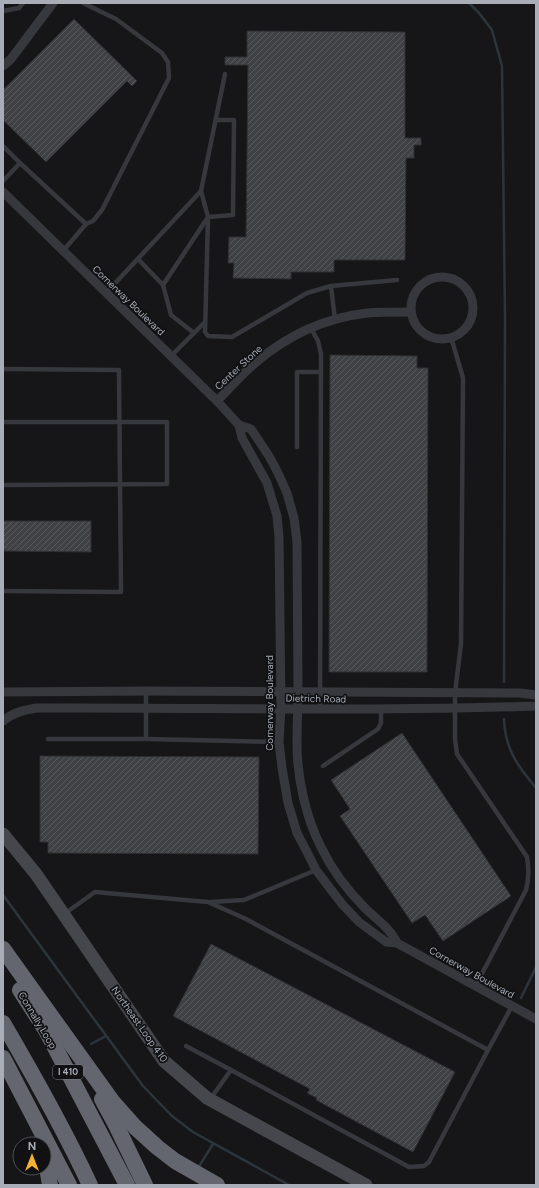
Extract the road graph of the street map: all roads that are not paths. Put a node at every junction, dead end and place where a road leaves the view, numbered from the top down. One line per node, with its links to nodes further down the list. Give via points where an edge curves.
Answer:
1 (23, 3): 4 (lane, via 19,8)
2 (53, 3): 5 (street)
3 (83, 3): 14 (lane, via 116,19 162,53 168,62 169,78 102,210 93,221)
4 (3, 11)
5 (3, 66)
6 (225, 74): 7 (lane)
7 (216, 120): 11 (lane); 13 (lane, via 234,120 233,215)
8 (3, 146): 9 (lane)
9 (20, 163): 10 (lane); 14 (lane)
10 (3, 181)
11 (201, 191): 13 (lane); 16 (lane)
12 (3, 192): 15 (street, Cornerway Boulevard)
13 (208, 217): 18 (lane); 23 (lane)
14 (86, 224): 15 (lane)
15 (63, 251): 20 (street, Cornerway Boulevard)
16 (138, 259): 18 (lane); 20 (lane)
17 (397, 280): 19 (lane)
18 (163, 285): 25 (lane, via 171,315)
19 (331, 286): 22 (lane); 23 (lane, via 307,293 232,337 208,336 205,332)
20 (106, 293): 27 (street, Cornerway Boulevard)
21 (410, 312): 22 (street, Center Stone, via 368,314); 26 (street, via 413,321 427,336 436,339); 26 (street, via 415,291 422,283 443,276 454,278 470,293 473,313 464,330)
22 (335, 320): 24 (street, Center Stone)
23 (205, 322): 25 (lane)
24 (311, 328): 29 (lane, via 321,354); 30 (street, Center Stone, via 269,351)
25 (194, 333): 27 (lane)
26 (451, 337): 44 (lane, via 463,378 462,644)
27 (171, 356): 30 (street, Cornerway Boulevard)
28 (3, 369): 32 (lane, via 119,370)
29 (321, 372): 34 (lane, via 297,372); 43 (lane)
30 (217, 401): 33 (street, Cornerway Boulevard)
31 (3, 422): 32 (lane)
32 (120, 422): 35 (lane); 35 (lane, via 167,422 167,484)
33 (239, 425): 41 (street, Cornerway Boulevard, via 242,438 267,483 277,516); 42 (street, Cornerway Boulevard, via 251,429 269,456 287,493 294,518)
34 (297, 447)
35 (120, 484): 36 (lane); 37 (lane, via 121,592)
36 (3, 485)
37 (3, 591)
38 (146, 691): 40 (street, Dietrich Road); 41 (street, Dietrich Road); 47 (lane)
39 (3, 692): 40 (street, Dietrich Road)
40 (20, 692): 53 (street)
41 (280, 692): 42 (street, Dietrich Road); 48 (street, Cornerway Boulevard)
42 (298, 692): 43 (street, Dietrich Road); 49 (street, Cornerway Boulevard)
43 (320, 692): 44 (street, Dietrich Road); 50 (lane)
44 (455, 692): 45 (street, Dietrich Road); 52 (lane)
45 (536, 695)
46 (536, 706): 52 (street, Dietrich Road)
47 (146, 707): 48 (street, Dietrich Road); 53 (street, Dietrich Road); 56 (lane)
48 (280, 708): 49 (street, Dietrich Road); 57 (street, Cornerway Boulevard)
49 (298, 709): 50 (street, Dietrich Road); 63 (street, Cornerway Boulevard, via 296,746 301,782 308,816 320,846 346,887 394,936)
50 (320, 709): 51 (street, Dietrich Road)
51 (381, 709): 52 (street, Dietrich Road); 58 (lane, via 381,723 378,728)
52 (455, 709): 66 (lane, via 457,754 527,857 528,866 526,890)
53 (21, 710): 54 (street, Dietrich Road)
54 (3, 721)
55 (48, 739): 56 (lane)
56 (146, 739): 57 (lane)
57 (280, 742): 60 (street, Cornerway Boulevard, via 288,803 297,833)
58 (323, 766)
59 (3, 834): 62 (main road, Northeast Loop 410)
60 (316, 870): 61 (lane, via 244,900); 63 (street, Cornerway Boulevard, via 359,922 386,942)
61 (208, 902): 62 (lane, via 95,892); 72 (lane, via 246,919)
62 (64, 914): 75 (main road, Northeast Loop 410, via 164,1061)
63 (397, 943): 66 (street, Cornerway Boulevard)
64 (3, 949): 71 (highway)
65 (3, 962): 80 (highway, Connally Loop / I 410, via 47,1032)
66 (475, 987): 67 (street, Cornerway Boulevard)
67 (512, 1006): 68 (street, Cornerway Boulevard); 72 (lane)
68 (536, 1019)
69 (3, 1023): 79 (highway, I 410, via 38,1082)
70 (186, 1046): 74 (lane)
71 (74, 1048): 81 (highway); 82 (highway, via 112,1101 136,1127 175,1161)
72 (488, 1050): 74 (lane, via 429,1162 424,1166 409,1167)
73 (3, 1058): 76 (highway)
74 (231, 1070): 75 (lane)
75 (210, 1100): 83 (main road, Northeast Loop 410)
76 (38, 1122): 77 (highway); 78 (highway)
77 (41, 1136)
78 (69, 1185)
79 (90, 1185)
80 (127, 1185)
81 (145, 1185)
82 (217, 1185)
83 (366, 1185)

